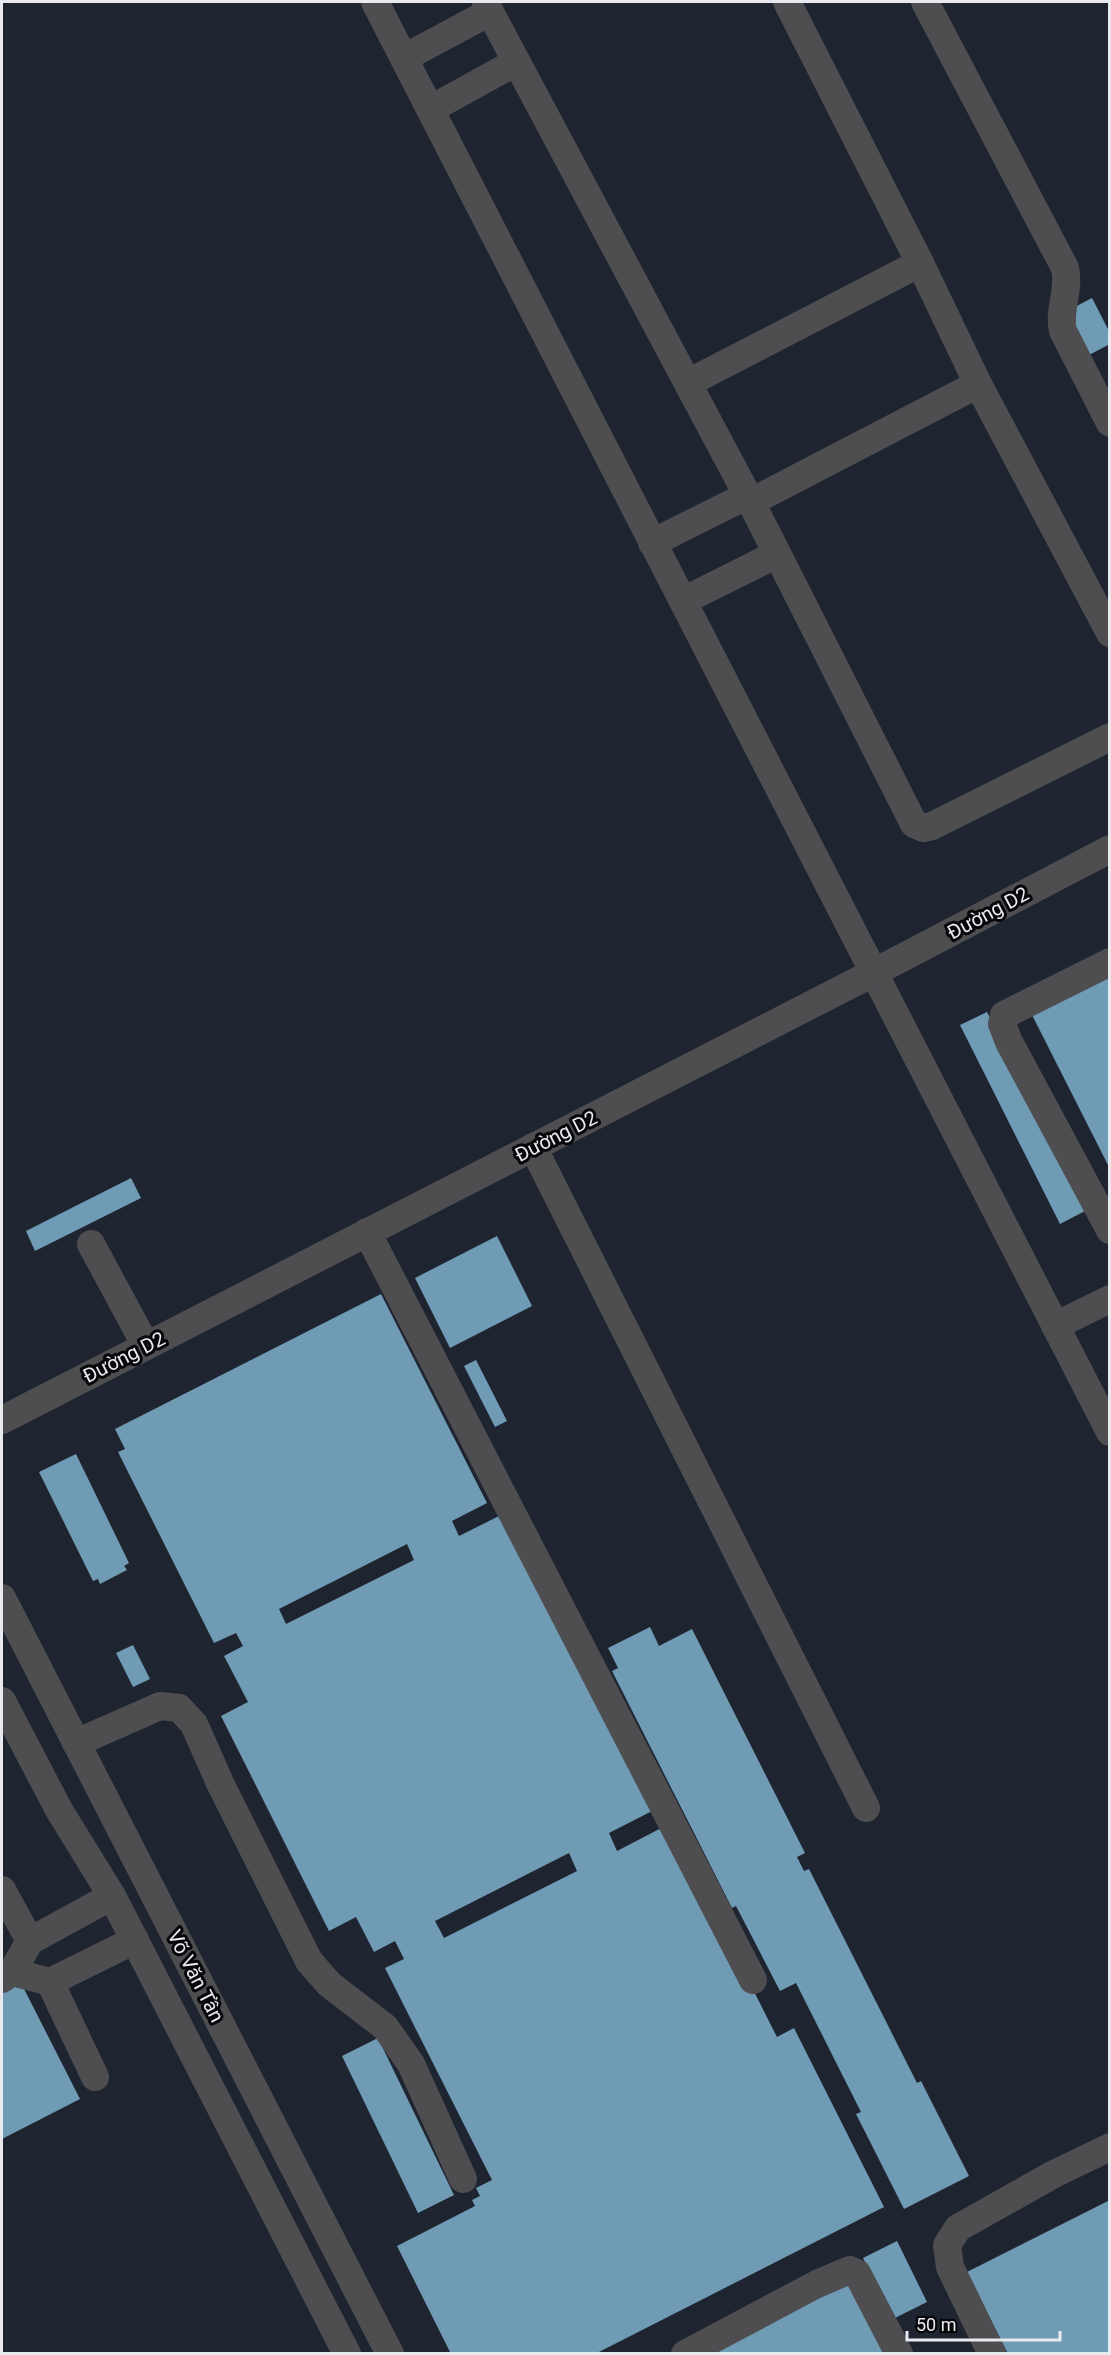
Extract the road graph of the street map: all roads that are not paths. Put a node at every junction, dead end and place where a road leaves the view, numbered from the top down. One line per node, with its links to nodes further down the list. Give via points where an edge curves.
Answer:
1 (375, 2): 5 (street)
2 (787, 2): 8 (street)
3 (925, 2): 11 (street, via 1065,268 1068,279 1063,331)
4 (488, 7): 5 (street); 6 (street)
5 (404, 58): 7 (street)
6 (516, 62): 7 (street); 9 (street)
7 (431, 109): 13 (street)
8 (920, 263): 9 (street); 10 (street)
9 (688, 383): 12 (street)
10 (978, 384): 12 (street); 16 (street)
11 (1110, 423)
12 (749, 499): 13 (street); 14 (street)
13 (652, 543): 15 (street)
14 (777, 554): 15 (street); 17 (street, via 914,824 932,826)
15 (683, 601): 20 (street)
16 (1110, 633)
17 (1110, 737)
18 (1110, 849): 20 (street, Đường D2)
19 (1110, 962): 22 (street, via 1004,1016 1002,1024)
20 (873, 973): 21 (street, Đường D2); 26 (street)
21 (533, 1147): 23 (street, Đường D2); 33 (street)
22 (1110, 1230)
23 (368, 1232): 27 (street, Đường D2); 40 (street)
24 (91, 1244): 27 (street)
25 (1110, 1299): 26 (street)
26 (1055, 1326): 29 (street)
27 (146, 1346): 28 (street, Đường D2)
28 (2, 1420)
29 (1110, 1432)
30 (2, 1599): 32 (street, Võ Văn Tần)
31 (2, 1701): 35 (street, Võ Văn Tần, via 60,1810)
32 (76, 1743): 43 (street, via 160,1706 179,1708 194,1724 309,1961 329,1984 385,2027 411,2064); 45 (street, Võ Văn Tần)
33 (866, 1808)
34 (2, 1890): 36 (street)
35 (112, 1896): 36 (street); 37 (street, Võ Văn Tần)
36 (38, 1937): 38 (street); 39 (street)
37 (135, 1940): 39 (street); 44 (street, Võ Văn Tần)
38 (7, 1976): 39 (street)
39 (59, 1977): 41 (street)
40 (753, 1980)
41 (95, 2077)
42 (1110, 2147): 48 (street, via 958,2228 947,2245 950,2267)
43 (463, 2179)
44 (346, 2354)
45 (390, 2354)
46 (685, 2354): 47 (street, via 850,2270 857,2273)
47 (899, 2354)
48 (992, 2354)

